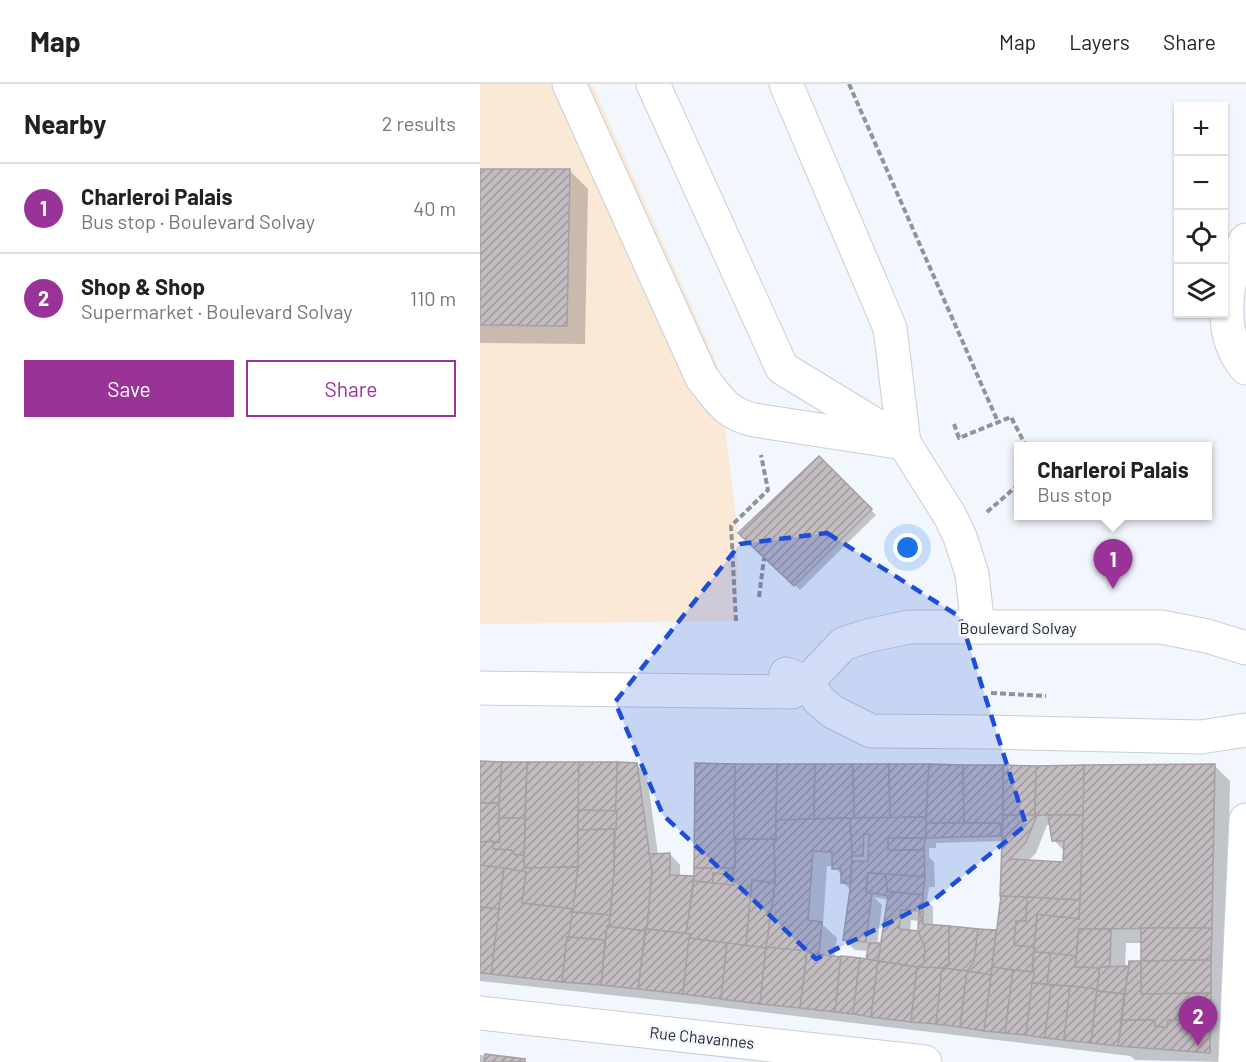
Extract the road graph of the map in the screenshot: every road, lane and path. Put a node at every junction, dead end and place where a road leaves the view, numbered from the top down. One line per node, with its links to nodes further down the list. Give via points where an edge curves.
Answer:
1 (568, 84): 7 (street, via 702,378 729,410)
2 (653, 84): 10 (street, via 782,368)
3 (786, 84): 10 (street, via 890,328)
4 (849, 84): 8 (path)
5 (1246, 240): 6 (street, via 1228,287 1227,309 1233,344)
6 (1246, 368)
7 (754, 420): 10 (street); 16 (path, via 768,490 731,526)
8 (998, 422): 9 (path, via 959,438); 11 (path, via 1011,417)
9 (954, 424)
10 (904, 442): 17 (street, via 960,537 972,574)
11 (1024, 442)
12 (1014, 488): 13 (path)
13 (988, 509)
14 (764, 558): 15 (path)
15 (759, 597)
16 (736, 621)
17 (978, 627): 18 (street, Boulevard Solvay, via 1161,627); 20 (street, Boulevard Solvay, via 909,627 867,636 843,645)
18 (1246, 648)
19 (480, 669): 20 (street, via 786,674)
20 (807, 682): 21 (street, Boulevard Solvay, via 792,692); 24 (street, via 833,712 871,731 1201,737)
21 (480, 688)
22 (991, 693): 23 (path)
23 (1057, 696)
24 (1246, 730)
25 (1246, 820): 28 (street)
26 (480, 1013): 27 (street, Rue Chavannes)
27 (925, 1062)
28 (1235, 1062)

